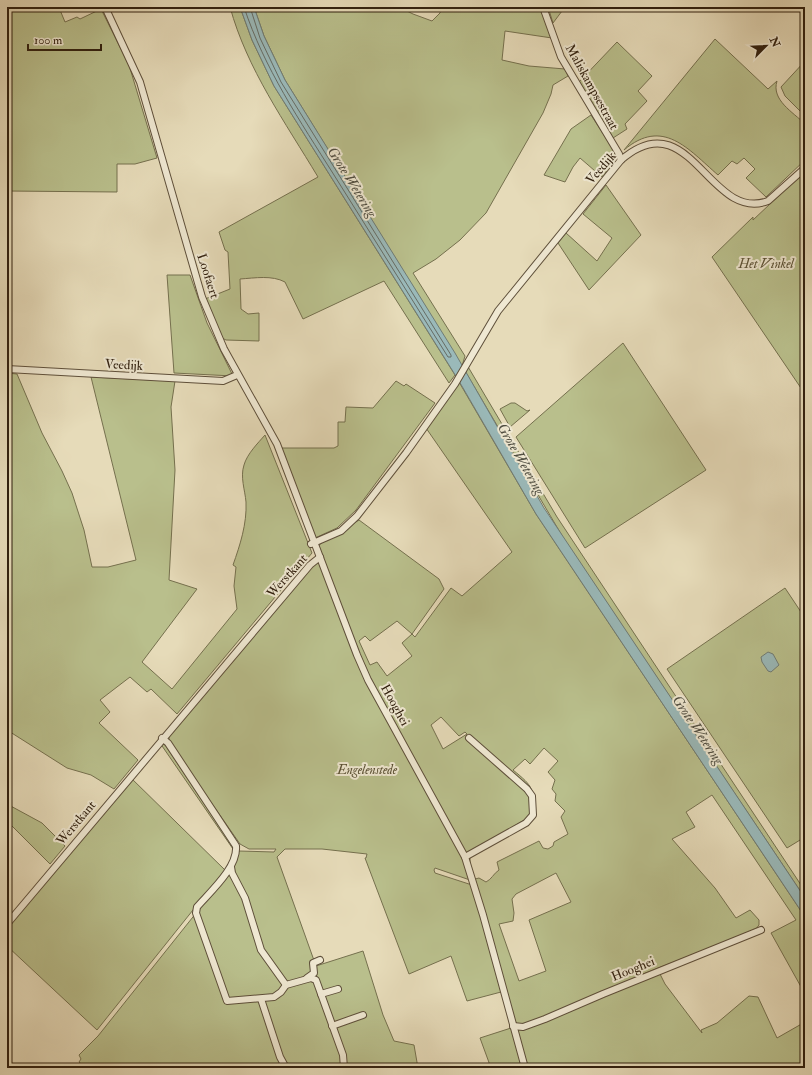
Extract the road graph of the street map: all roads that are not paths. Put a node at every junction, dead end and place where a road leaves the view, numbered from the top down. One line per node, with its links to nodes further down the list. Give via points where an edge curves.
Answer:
1 (105, 7): 8 (street, Loofaert, via 140,82 196,278 217,333)
2 (543, 7): 3 (street, Maliskampsestraat, via 561,57)
3 (619, 154): 4 (street); 5 (street, Maliskampsestraat)
4 (626, 155): 5 (street, Veedijk); 6 (street, Veedijk, via 652,143 669,145 730,196 746,204 761,204 768,201)
5 (621, 160): 9 (street, Veedijk, via 498,311)
6 (805, 168)
7 (7, 369): 8 (street, Veedijk, via 223,381)
8 (237, 375): 10 (street, Loofaert, via 277,444)
9 (455, 384): 10 (street, Werstkant, via 357,516 341,531)
10 (312, 543): 11 (street, Loofaert)
11 (320, 558): 12 (street, Werstkant, via 310,565); 14 (street, Hooghei, via 368,680)
12 (162, 738): 15 (street, via 168,743 235,842 237,853); 16 (street, Werstkant)
13 (469, 738): 14 (street, via 528,789 532,796 533,815 526,823)
14 (465, 857): 26 (street, Hooghei)
15 (231, 867): 20 (street, via 245,898 261,950); 23 (street, via 197,907 196,913 227,1001)
16 (7, 924)
17 (761, 930): 26 (street, Hooghei, via 545,1019 523,1027)
18 (320, 960): 19 (street, via 313,963 314,973)
19 (304, 981): 20 (street); 22 (street, via 310,978 316,980)
20 (286, 985): 23 (street, via 274,997)
21 (338, 989): 22 (street)
22 (321, 994): 25 (street)
23 (261, 999): 27 (street)
24 (363, 1015): 25 (street)
25 (332, 1026): 28 (street, via 343,1054)
26 (513, 1026): 29 (street, Hooghei)
27 (286, 1068)
28 (344, 1068)
29 (525, 1068)

